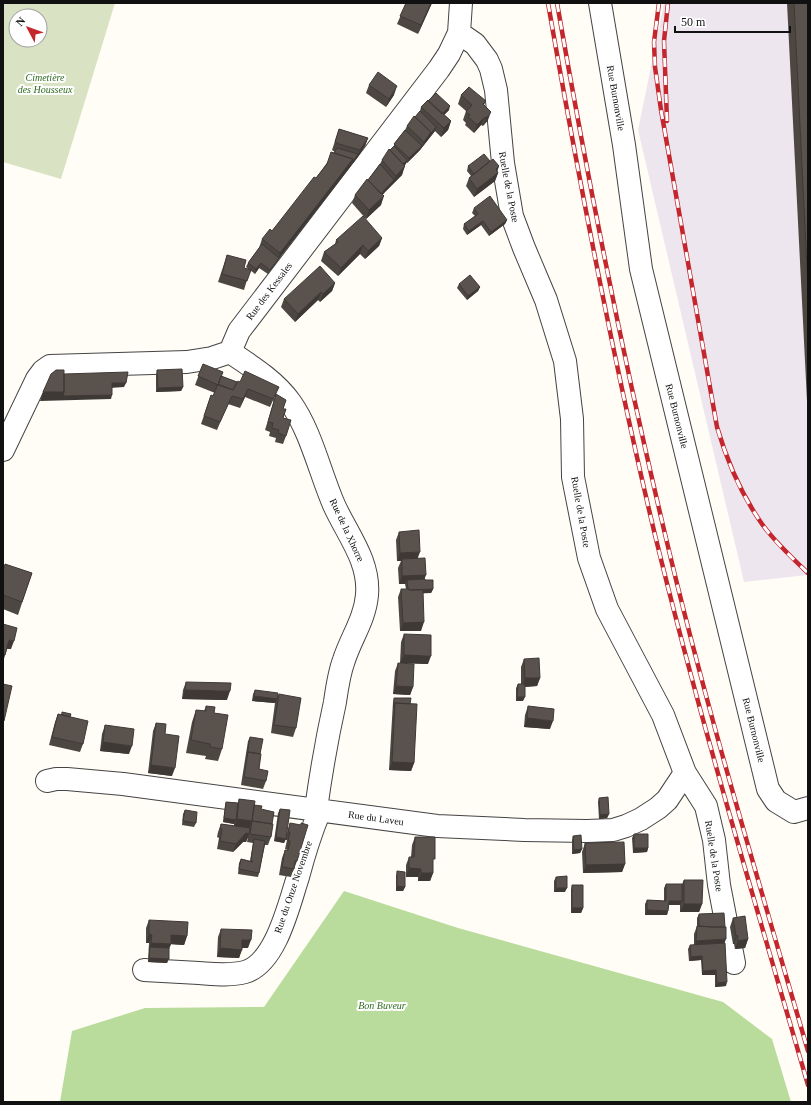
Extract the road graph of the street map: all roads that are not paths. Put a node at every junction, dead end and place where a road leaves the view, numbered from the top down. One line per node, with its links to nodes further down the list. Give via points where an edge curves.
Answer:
1 (461, 3): 3 (street, Rue des Kessales)
2 (600, 3): 9 (street, Rue Burnonville, via 624,145 641,269 768,789 776,801)
3 (459, 33): 4 (street, Rue des Kessales, via 449,54 426,87 239,331); 6 (street, Ruelle de la Poste, via 475,44 492,70 512,216 546,300 565,361 572,419 573,476 589,558 607,609 663,715)
4 (230, 352): 5 (street, via 187,362 50,366 43,370 37,379); 8 (street, Rue de la Xhorre, via 277,387 296,411 335,506 360,556 367,584 366,604 343,661 327,742)
5 (3, 450)
6 (685, 773): 8 (street, Rue du Laveu, via 658,808 641,819 613,830 460,828); 10 (street, Ruelle de la Poste, via 706,806)
7 (47, 781): 8 (street, Rue du Laveu, via 67,779 122,784)
8 (318, 810): 11 (street, Rue du Onze Novembre, via 284,919 271,947 259,964 246,972 236,974)
9 (801, 810)
10 (734, 962)
11 (144, 970)

